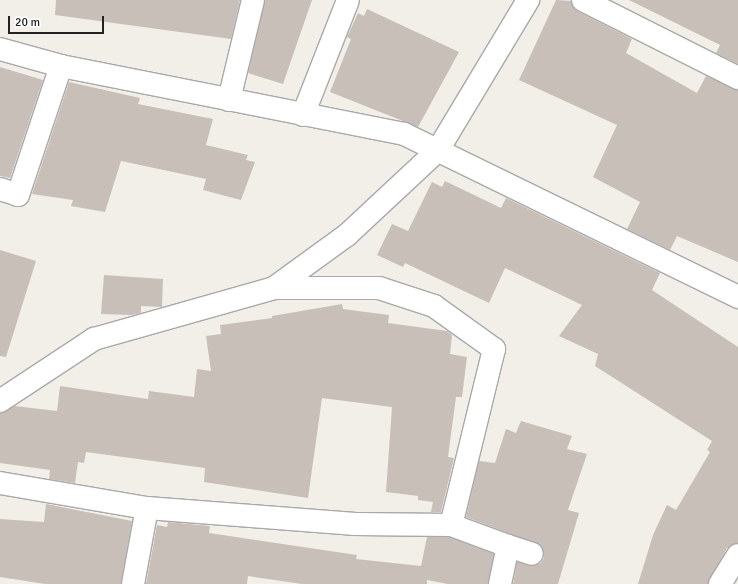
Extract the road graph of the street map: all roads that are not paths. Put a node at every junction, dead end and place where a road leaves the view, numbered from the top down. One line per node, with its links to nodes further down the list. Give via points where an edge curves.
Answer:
1 (254, 0): 8 (street)
2 (348, 0): 9 (street)
3 (528, 0): 10 (street)
4 (583, 0): 7 (street)
5 (0, 49): 6 (street)
6 (61, 66): 8 (street); 11 (street, via 18,195)
7 (738, 78)
8 (229, 100): 9 (street)
9 (303, 115): 10 (street, via 404,134)
10 (438, 150): 12 (street, via 347,235); 13 (street)
11 (0, 188)
12 (274, 288): 14 (street, via 94,339); 17 (street, via 379,288 434,306 494,349)
13 (738, 297)
14 (0, 401)
15 (0, 483): 16 (street)
16 (147, 508): 17 (street, via 354,524); 21 (street)
17 (451, 525): 18 (street)
18 (508, 546): 19 (street); 22 (street)
19 (532, 554)
20 (738, 555): 23 (street)
21 (133, 584)
22 (500, 584)
23 (720, 584)

